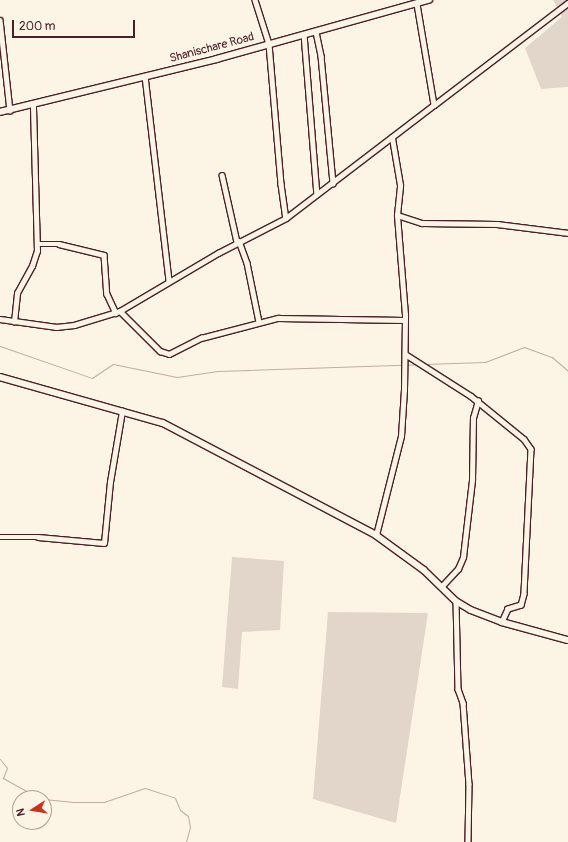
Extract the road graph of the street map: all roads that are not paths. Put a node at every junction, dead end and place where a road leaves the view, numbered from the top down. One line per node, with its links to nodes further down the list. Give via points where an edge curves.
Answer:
1 (255, 0): 8 (street)
2 (429, 0): 3 (street, Shanischare Road)
3 (413, 3): 6 (street, Shanischare Road); 12 (street)
4 (568, 3): 12 (street)
5 (0, 20): 9 (street)
6 (316, 32): 7 (street, Shanischare Road); 17 (street, via 321,56)
7 (304, 34): 8 (street, Shanischare Road); 18 (street)
8 (269, 44): 10 (street, Shanischare Road); 20 (street, via 280,184)
9 (2, 68): 13 (street)
10 (145, 76): 11 (street, Shanischare Road); 24 (street)
11 (33, 104): 13 (street, Shanischare Road); 23 (street)
12 (434, 105): 15 (street)
13 (10, 110): 14 (street, Shanischare Road)
14 (0, 112)
15 (392, 138): 17 (street); 19 (street, via 400,185)
16 (222, 175): 22 (street)
17 (333, 183): 18 (street)
18 (317, 194): 20 (street)
19 (397, 215): 21 (street, via 422,223 497,224); 27 (street)
20 (286, 218): 22 (street)
21 (568, 233)
22 (238, 242): 24 (street); 29 (street, via 247,263)
23 (37, 244): 25 (street, via 59,244 104,255 107,294); 28 (street, via 34,262 17,293)
24 (169, 281): 25 (street)
25 (118, 312): 28 (street, via 74,325 45,326); 29 (street, via 160,351 169,354 201,338)
26 (0, 318): 28 (street)
27 (404, 320): 29 (street, via 300,317); 30 (street)
28 (14, 322)
29 (259, 322)
30 (405, 354): 32 (street); 34 (street, via 401,436)
31 (0, 377): 33 (street)
32 (478, 401): 36 (street, via 473,418 472,480 463,557 458,569); 38 (street, via 524,439 531,449 524,594 521,605 508,609)
33 (122, 411): 34 (street, via 163,423); 35 (street, via 104,543 38,537)
34 (376, 536): 36 (street, via 424,570)
35 (0, 537)
36 (441, 587): 37 (street)
37 (456, 601): 38 (street); 40 (street, via 458,689 463,703 469,784)
38 (502, 622): 39 (street)
39 (568, 640)
40 (468, 842)

